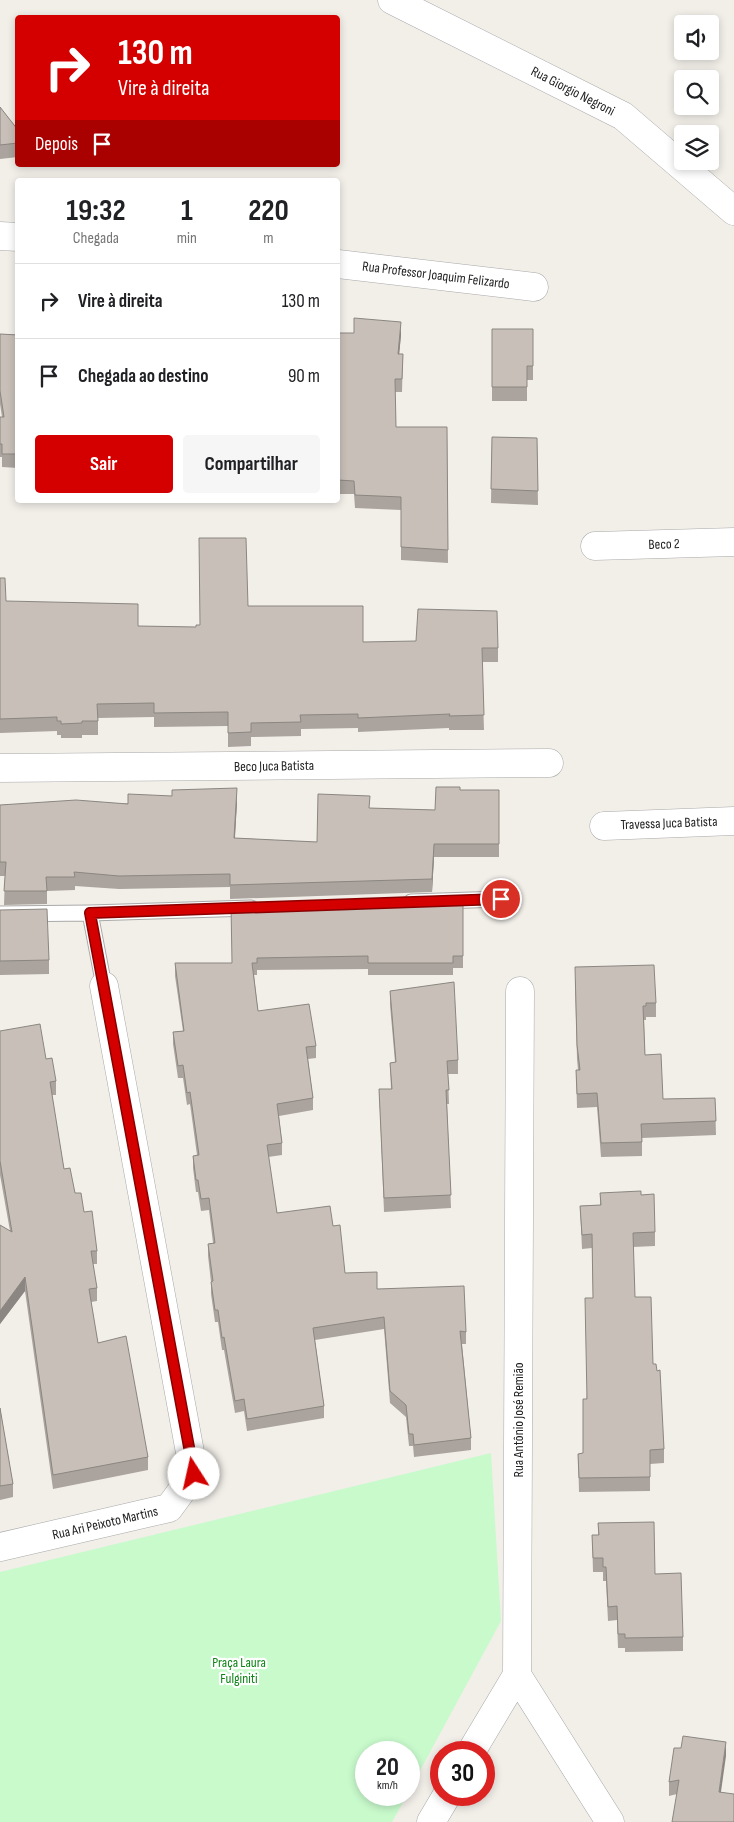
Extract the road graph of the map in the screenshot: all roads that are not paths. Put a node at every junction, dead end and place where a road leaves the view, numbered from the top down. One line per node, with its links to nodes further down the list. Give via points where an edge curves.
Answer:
1 (392, 0): 2 (street, Rua Giorgio Negroni, via 623,116)
2 (734, 211)
3 (0, 236): 4 (street)
4 (15, 237)
5 (340, 264): 6 (street, Rua Professor Joaquim Felizardo)
6 (534, 286)
7 (734, 542): 8 (street, Beco 2)
8 (595, 546)
9 (548, 763): 10 (street, Beco Juca Batista)
10 (0, 768)
11 (734, 820): 12 (street, Travessa Juca Batista)
12 (604, 826)
13 (501, 899): 14 (lane)
14 (394, 902)
15 (266, 907): 16 (lane)
16 (90, 913): 17 (lane); 18 (lane)
17 (0, 914)
18 (104, 986): 20 (street, Rua Ari Peixoto Martins, via 194,1474 169,1508)
19 (520, 991): 21 (street, Rua Antônio José Remião)
20 (0, 1547)
21 (517, 1675): 22 (street); 25 (street)
22 (478, 1741)
23 (440, 1806): 24 (street)
24 (431, 1822)
25 (610, 1822)

